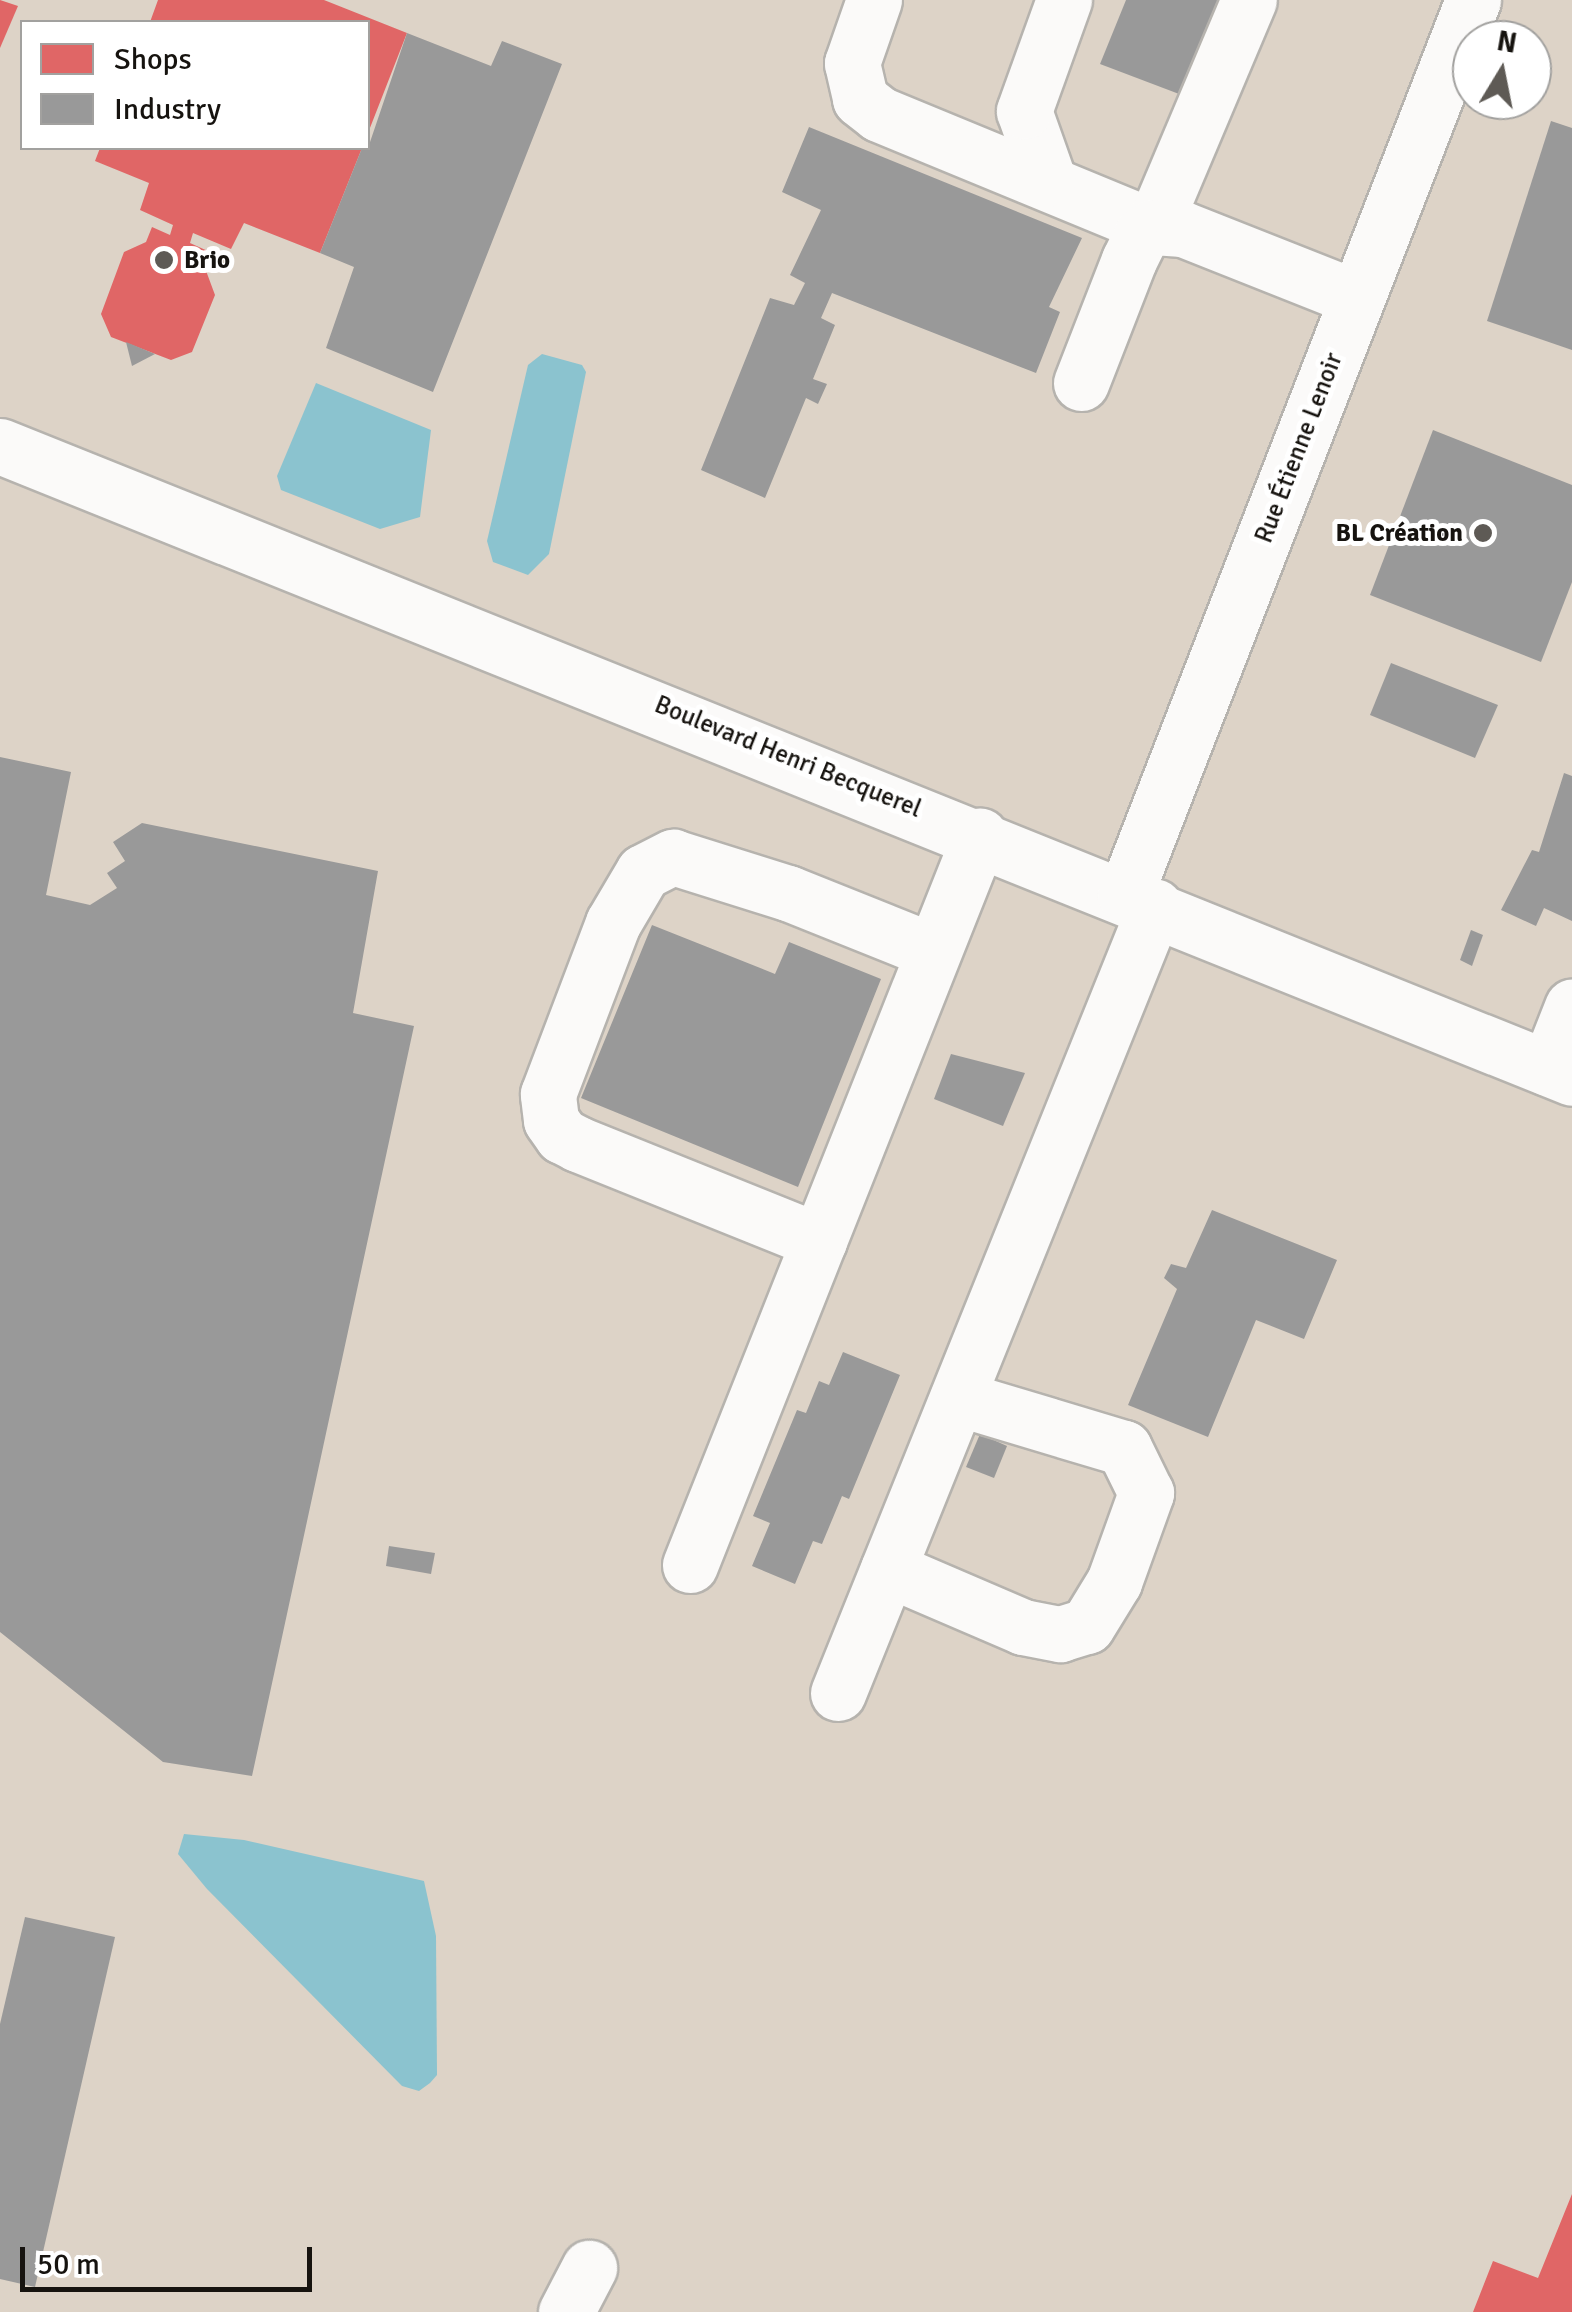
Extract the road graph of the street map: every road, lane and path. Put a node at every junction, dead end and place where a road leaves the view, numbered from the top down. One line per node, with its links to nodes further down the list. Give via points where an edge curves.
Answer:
1 (874, 0): 5 (street, via 852,64 860,99 879,114)
2 (1064, 0): 5 (street, via 1024,111)
3 (1249, 0): 6 (street)
4 (1473, 0): 7 (street, Rue Étienne Lenoir)
5 (1048, 180): 6 (street)
6 (1153, 227): 7 (street, via 1183,229); 8 (street, via 1129,260)
7 (1357, 298): 11 (street, Rue Étienne Lenoir)
8 (1082, 383)
9 (0, 446): 10 (street, Boulevard Henri Becquerel)
10 (980, 835): 11 (street, Boulevard Henri Becquerel); 12 (street)
11 (1140, 901): 14 (street, Boulevard Henri Becquerel); 16 (street, Rue Étienne Lenoir)
12 (933, 952): 15 (street); 15 (street, via 788,893 673,857 643,872 613,924 548,1094 551,1120 578,1144)
13 (1572, 1007): 14 (street)
14 (1560, 1073)
15 (818, 1240): 17 (street)
16 (957, 1398): 18 (street, Rue Étienne Lenoir); 18 (street, via 1124,1448 1146,1493 1114,1582 1087,1626 1060,1634 1023,1628)
17 (690, 1565)
18 (888, 1569): 19 (street, Rue Étienne Lenoir)
19 (838, 1693)

